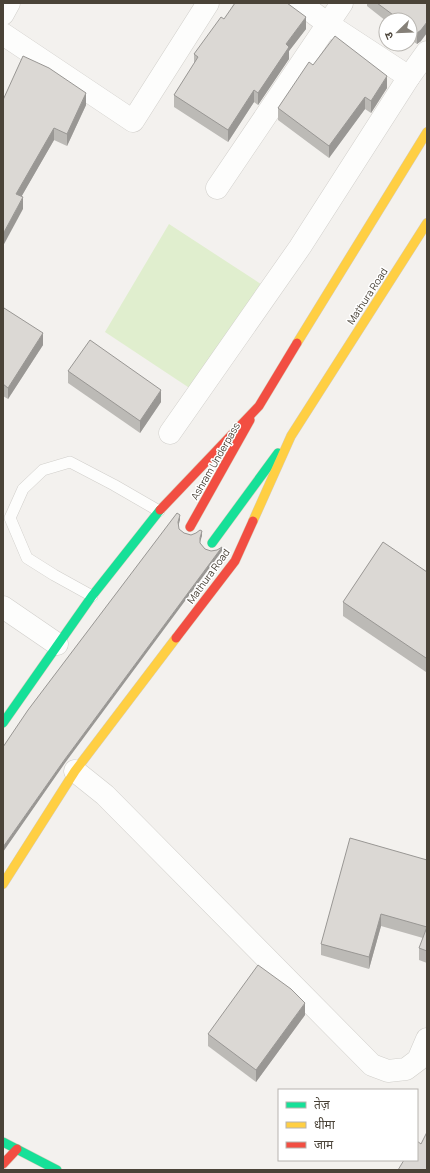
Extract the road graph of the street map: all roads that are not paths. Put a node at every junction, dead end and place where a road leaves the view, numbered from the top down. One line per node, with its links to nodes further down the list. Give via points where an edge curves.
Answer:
1 (9, 3): 5 (street)
2 (208, 3): 7 (street, via 133,121)
3 (300, 3): 6 (street)
4 (342, 3): 6 (street)
5 (3, 14)
6 (328, 24): 9 (street); 11 (street)
7 (3, 34)
8 (427, 52): 9 (street)
9 (409, 77): 14 (street, via 300,247)
10 (427, 132): 13 (main road)
11 (217, 188)
12 (427, 223): 15 (main road, Mathura Road)
13 (259, 406): 16 (main road); 17 (main road, Ashram Underpass)
14 (170, 433)
15 (291, 436): 18 (main road); 23 (main road, Mathura Road, via 234,561)
16 (159, 511): 19 (main road); 19 (lane, via 70,462 43,470 22,489 10,518 27,558)
17 (190, 527)
18 (212, 543)
19 (92, 596): 21 (main road)
20 (3, 607): 21 (street)
21 (57, 644): 22 (main road)
22 (3, 722)
23 (75, 771): 24 (main road, Mathura Road); 25 (street, via 105,795 372,1065 388,1071 406,1069 418,1060)
24 (3, 884)
25 (427, 1039)
26 (7, 1139): 27 (main road)
27 (17, 1149): 28 (main road); 29 (main road)
28 (3, 1164)
29 (57, 1170)

